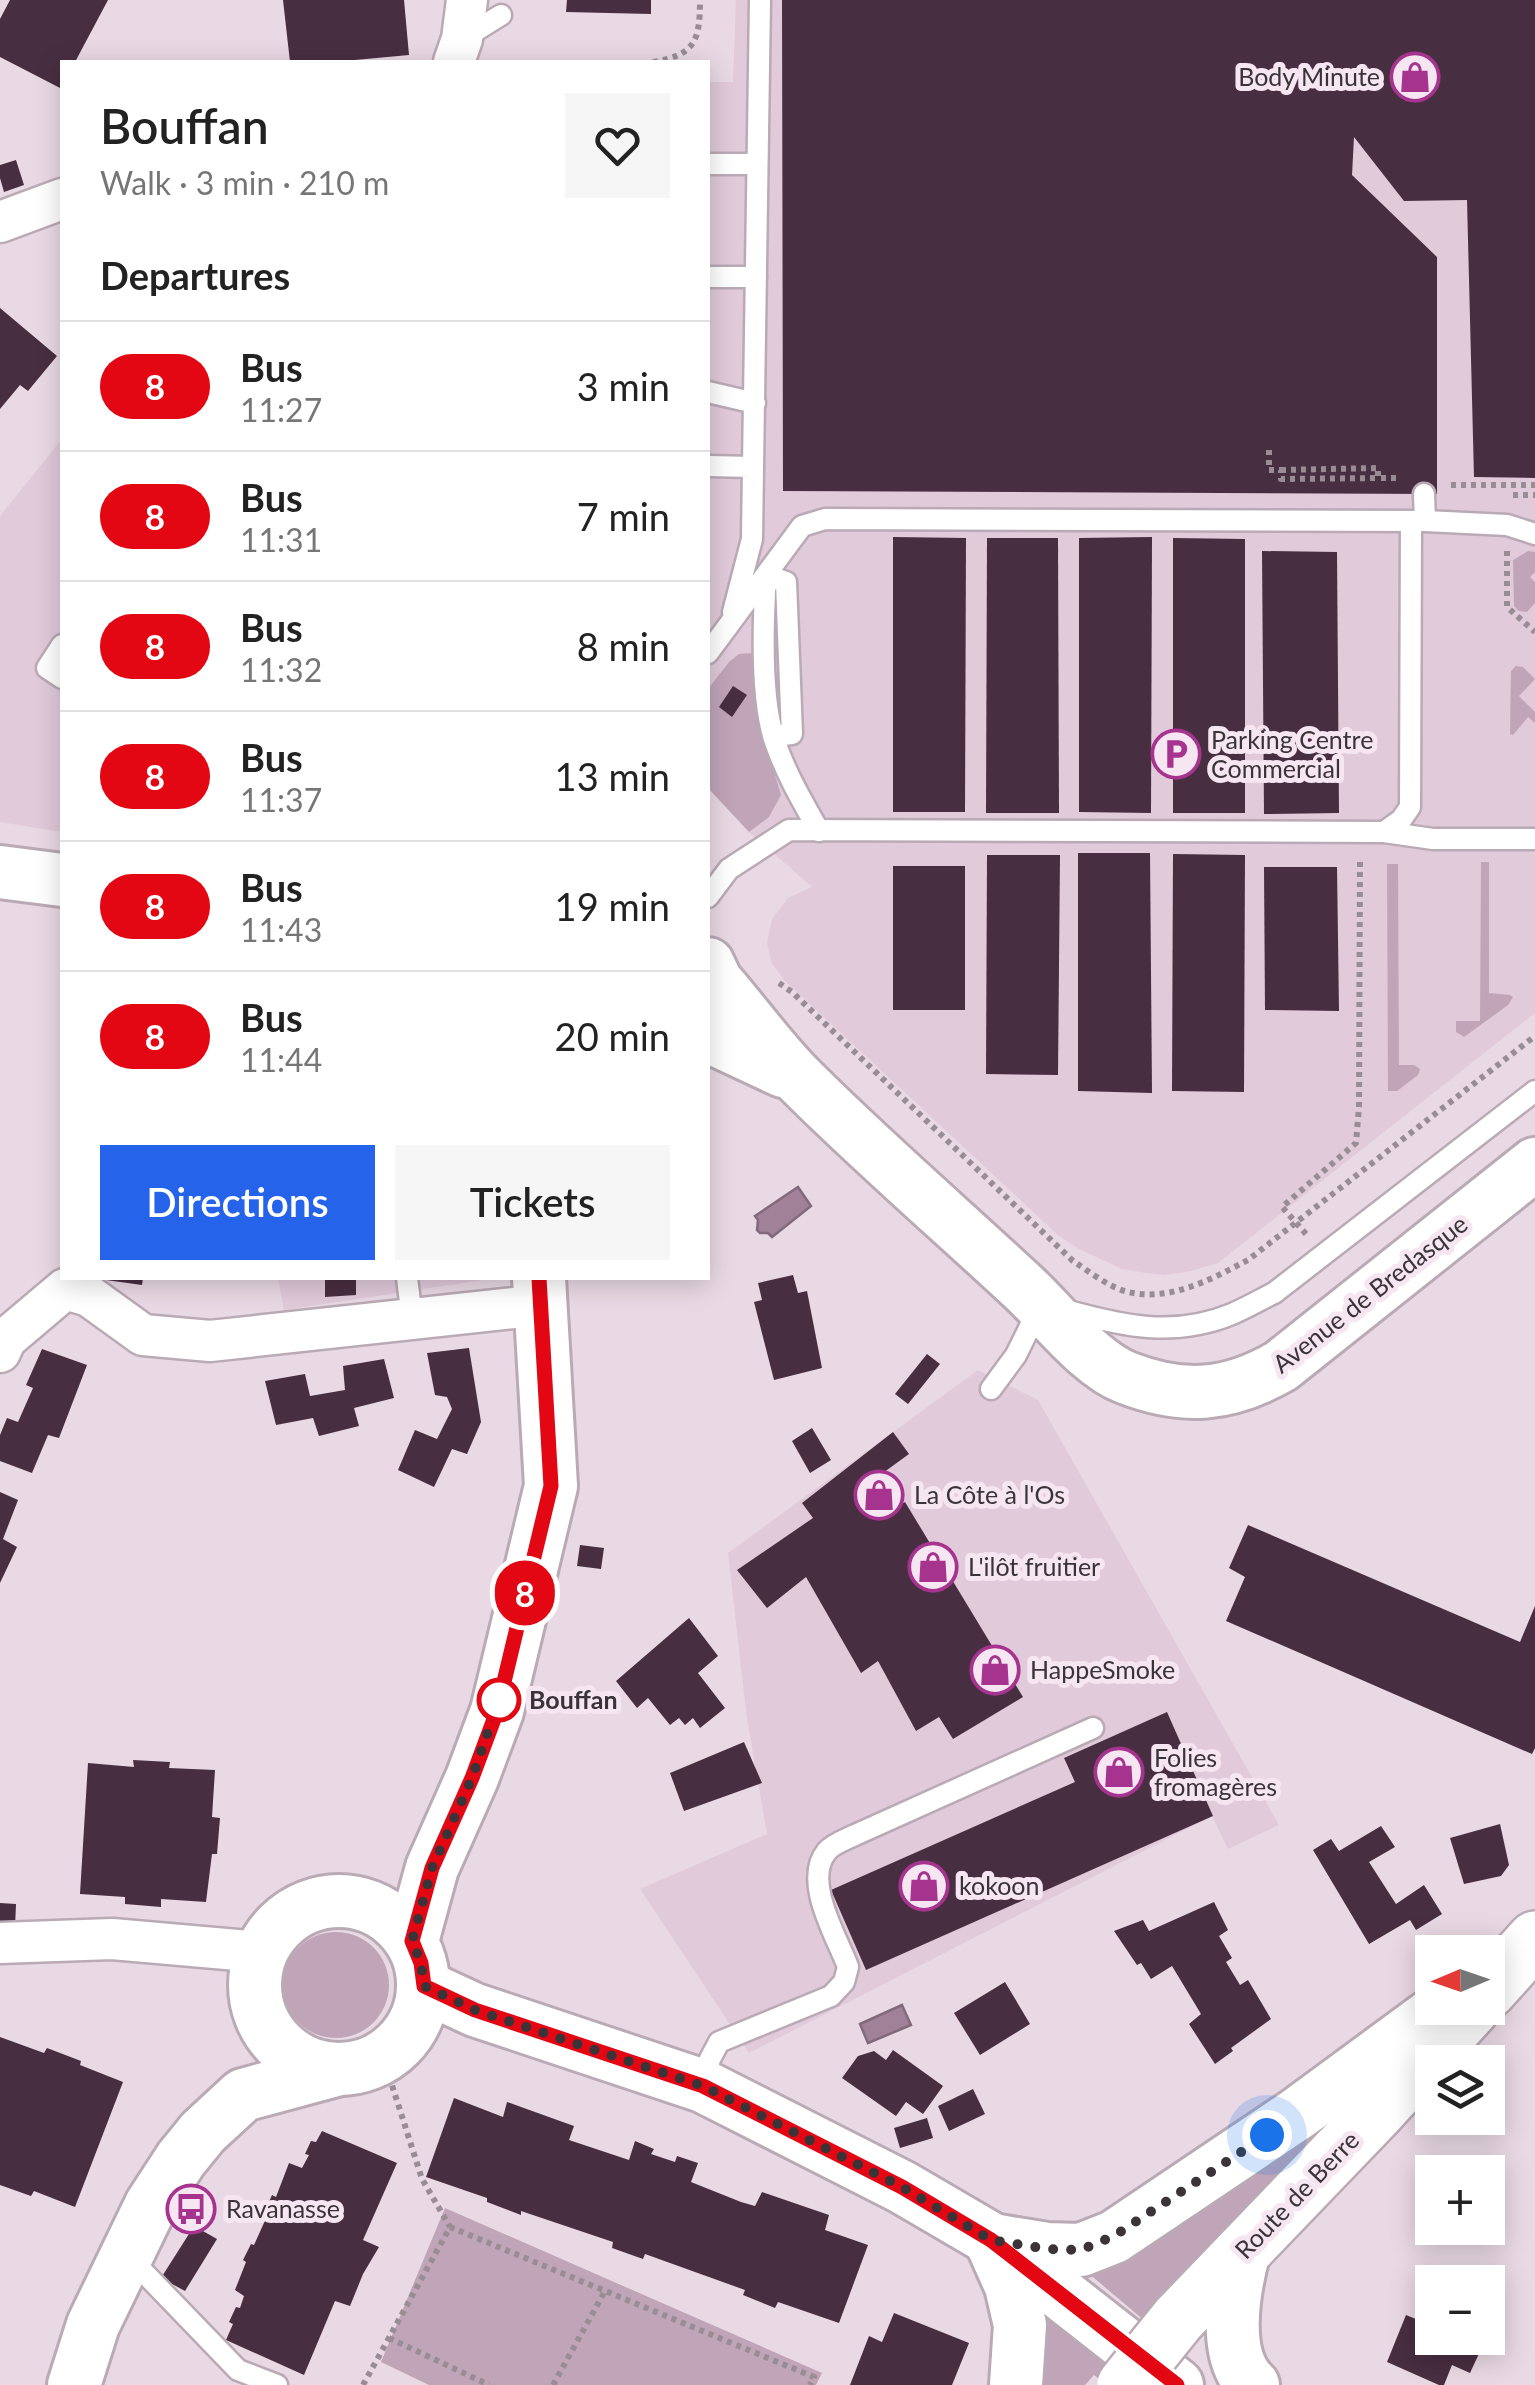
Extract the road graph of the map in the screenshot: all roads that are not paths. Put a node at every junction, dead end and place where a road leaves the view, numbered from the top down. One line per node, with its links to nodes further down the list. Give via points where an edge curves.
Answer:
1 (760, 0): 3 (lane)
2 (710, 164): 3 (lane)
3 (757, 164): 7 (lane)
4 (60, 200): 5 (street)
5 (0, 222)
6 (710, 277): 7 (lane)
7 (756, 277): 9 (lane)
8 (710, 392): 9 (lane)
9 (755, 403): 11 (lane)
10 (710, 466): 11 (lane)
11 (753, 467): 16 (lane, via 752,539)
12 (1434, 489): 13 (lane)
13 (1418, 521): 14 (lane, via 1507,525); 15 (lane, via 825,519 802,526); 21 (lane, via 1410,807)
14 (1535, 534)
15 (766, 575): 16 (lane); 20 (lane, via 763,624 773,736)
16 (730, 620): 18 (lane)
17 (60, 647): 19 (lane, via 47,668)
18 (710, 650)
19 (60, 677)
20 (819, 831): 21 (lane); 25 (lane, via 788,830 729,869)
21 (1384, 832): 22 (lane)
22 (1535, 839)
23 (0, 872): 24 (street)
24 (60, 880)
25 (710, 895)
26 (0, 906): 27 (street)
27 (60, 913)
28 (710, 968): 30 (street, Avenue de Bredasque)
29 (710, 1037): 30 (street, Avenue de Bredasque)
30 (798, 1078): 36 (street, Avenue de Bredasque)
31 (1535, 1091): 36 (lane, Avenue de Bredasque, via 1274,1293 1231,1314 1149,1328)
32 (1535, 1164): 36 (street, Avenue de Bredasque, via 1281,1366 1236,1388 1186,1391 1128,1378 1097,1360)
33 (407, 1280): 37 (lane)
34 (65, 1283): 37 (street, via 143,1334 210,1341); 38 (street)
35 (540, 1291): 37 (street); 41 (street, via 551,1486 497,1711)
36 (1041, 1304): 39 (lane)
37 (412, 1318)
38 (0, 1352)
39 (992, 1389)
40 (1093, 1728): 54 (lane, via 827,1850 818,1869 819,1896 848,1967 844,1982 831,1996 719,2042)
41 (432, 1868): 42 (street); 47 (street)
42 (373, 1907): 45 (street, via 341,1900 308,1906 279,1924); 47 (street, via 396,1921)
43 (1535, 1938): 46 (street); 48 (main road)
44 (0, 1942): 45 (street, via 112,1939)
45 (261, 1952): 52 (street, via 254,1977)
46 (1505, 1960)
47 (418, 1964): 49 (street); 53 (street, via 419,2014)
48 (1505, 1972)
49 (475, 2010): 53 (street); 54 (street)
50 (1417, 2025): 56 (street, via 1114,2236 1081,2250)
51 (1456, 2025): 57 (main road, Route de Berre)
52 (266, 2028): 53 (street, via 308,2064); 55 (street)
53 (374, 2055): 55 (street)
54 (703, 2086): 56 (street)
55 (242, 2095): 58 (street, via 181,2159)
56 (991, 2240): 61 (street, via 1020,2324); 63 (street)
57 (1244, 2251): 62 (main road, Route de Berre, bridge); 64 (street, via 1234,2340 1237,2362)
58 (126, 2254): 59 (street); 60 (lane, via 238,2370)
59 (74, 2385)
60 (277, 2385)
61 (1016, 2385)
62 (1124, 2385)
63 (1177, 2385)
64 (1253, 2385)

